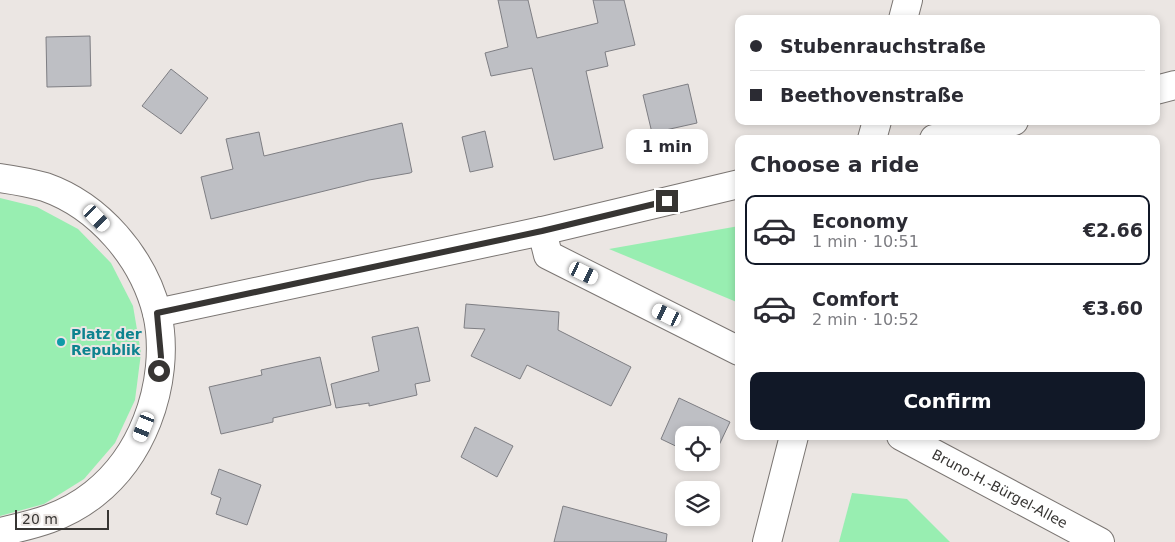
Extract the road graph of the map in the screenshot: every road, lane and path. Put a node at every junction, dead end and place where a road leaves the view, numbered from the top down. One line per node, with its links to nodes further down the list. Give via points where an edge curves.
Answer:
1 (908, 0): 2 (street)
2 (904, 15)
3 (1175, 85): 4 (street)
4 (1160, 89)
5 (996, 125): 6 (street)
6 (952, 135)
7 (0, 178): 10 (street, via 44,187 72,200 97,218 124,245 144,277)
8 (735, 185): 9 (street)
9 (542, 231): 10 (street); 11 (street, via 548,255)
10 (157, 313): 14 (street, via 161,357 155,400 139,441 113,476 72,509 48,520)
11 (735, 348)
12 (793, 440): 15 (street)
13 (909, 440): 16 (street, Bruno-H.-Bürgel-Allee)
14 (0, 532)
15 (767, 542)
16 (1100, 542)

